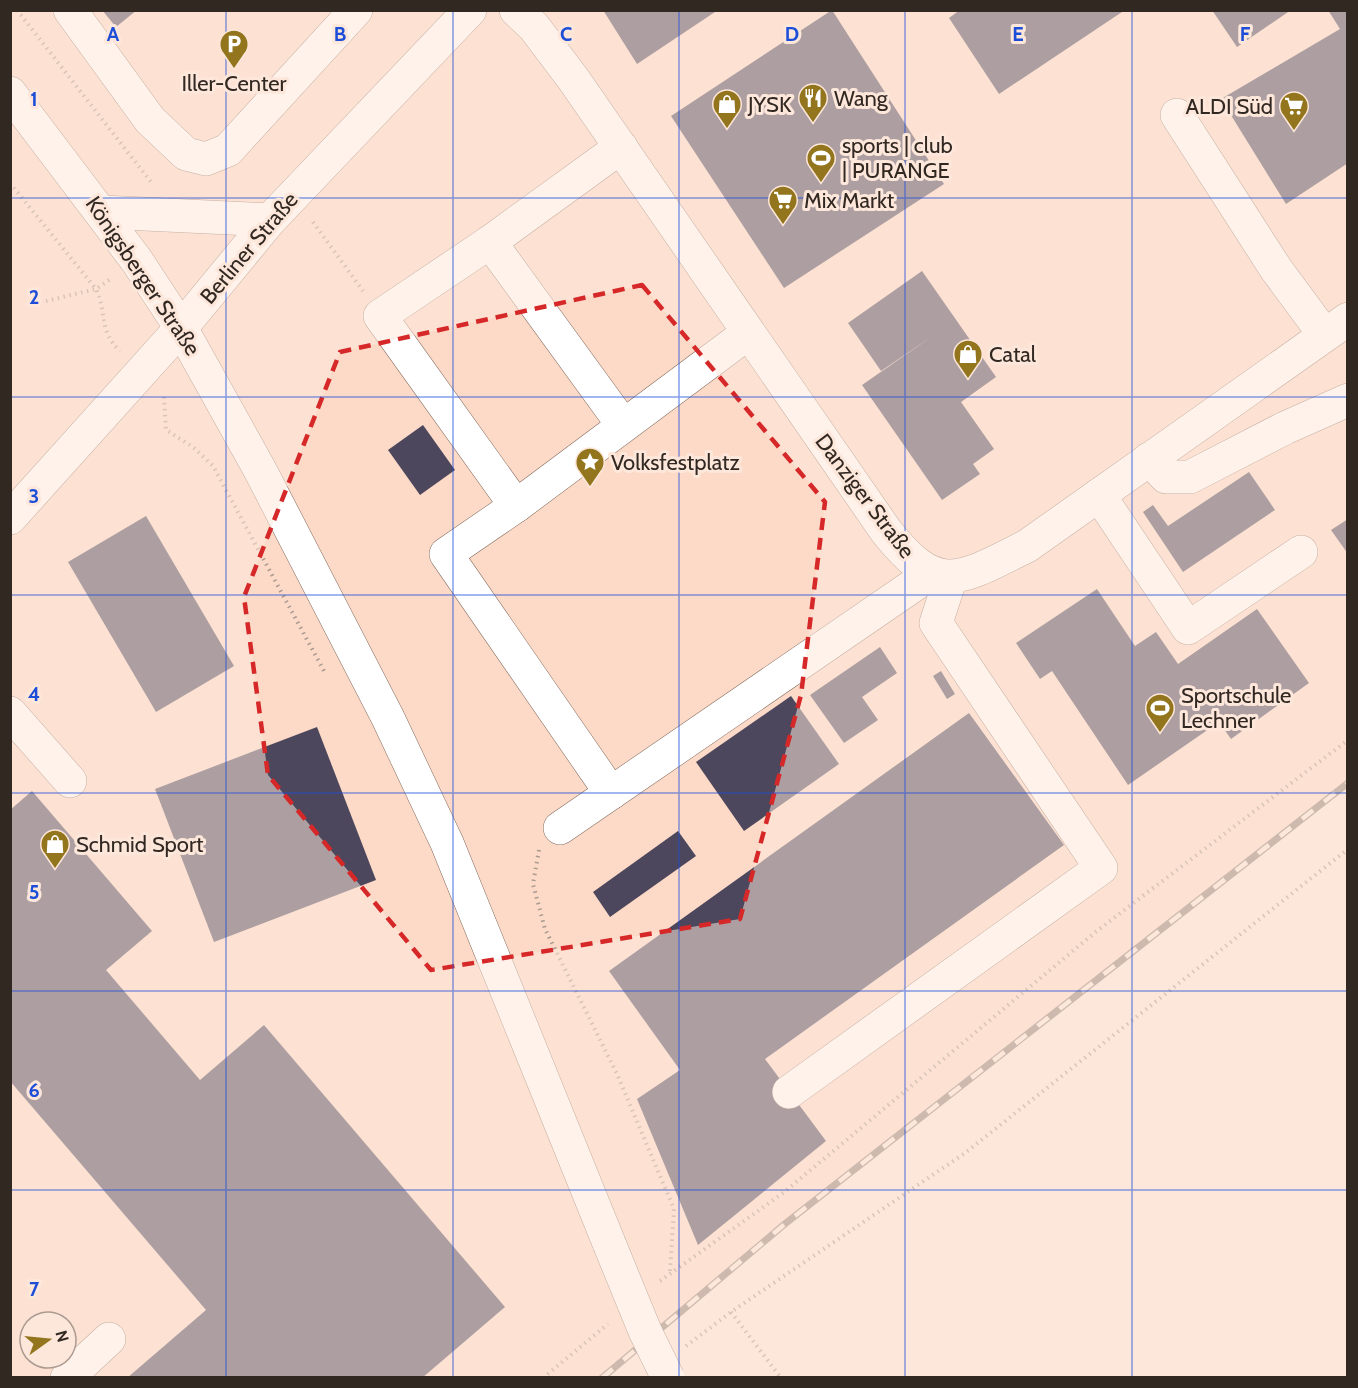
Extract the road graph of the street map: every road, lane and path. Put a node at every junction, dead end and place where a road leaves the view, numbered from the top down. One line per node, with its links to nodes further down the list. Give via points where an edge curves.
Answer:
1 (17, 10): 10 (path)
2 (70, 10): 3 (street, via 150,120 186,154 206,159 228,150)
3 (356, 10)
4 (470, 10): 12 (street, Berliner Straße)
5 (516, 10): 8 (street, Danziger Straße, via 534,27)
6 (10, 93): 11 (street, Königsberger Straße)
7 (1177, 115): 18 (street, via 1276,269)
8 (621, 147): 14 (street); 20 (street, Danziger Straße)
9 (10, 183): 15 (path)
10 (154, 185)
11 (102, 212): 12 (street); 19 (street, Königsberger Straße)
12 (270, 220): 19 (street, Berliner Straße)
13 (320, 232): 17 (path)
14 (490, 242): 17 (street); 23 (street)
15 (96, 289): 16 (path); 21 (path)
16 (46, 301)
17 (380, 316): 27 (street)
18 (1336, 326): 25 (street)
19 (181, 328): 28 (street, Berliner Straße); 43 (street, Königsberger Straße, bridge, via 260,470 388,718 447,843 645,1331)
20 (748, 333): 23 (street); 30 (street, Danziger Straße, via 905,556)
21 (107, 339)
22 (1347, 400): 25 (street, via 1190,477 1166,477)
23 (623, 426): 27 (street)
24 (166, 430): 31 (path, via 213,466)
25 (1149, 459): 26 (street)
26 (1099, 495): 29 (street, via 1188,628); 30 (street, via 1027,546 987,566)
27 (516, 506): 35 (street, via 446,554)
28 (10, 518)
29 (1301, 552)
30 (940, 575): 35 (street); 38 (street, via 936,623 1101,868)
31 (330, 681)
32 (10, 713): 34 (street)
33 (1347, 740): 36 (path, via 1098,930 783,1193 670,1272 674,1209 617,1074 545,929 533,884 539,850)
34 (70, 781)
35 (611, 793): 36 (street)
36 (560, 828)
37 (1347, 849): 39 (path, via 965,1153)
38 (789, 1092)
39 (731, 1312): 41 (path); 44 (path)
40 (109, 1339): 42 (street)
41 (683, 1348)
42 (67, 1377)
43 (669, 1377)
44 (781, 1377)

